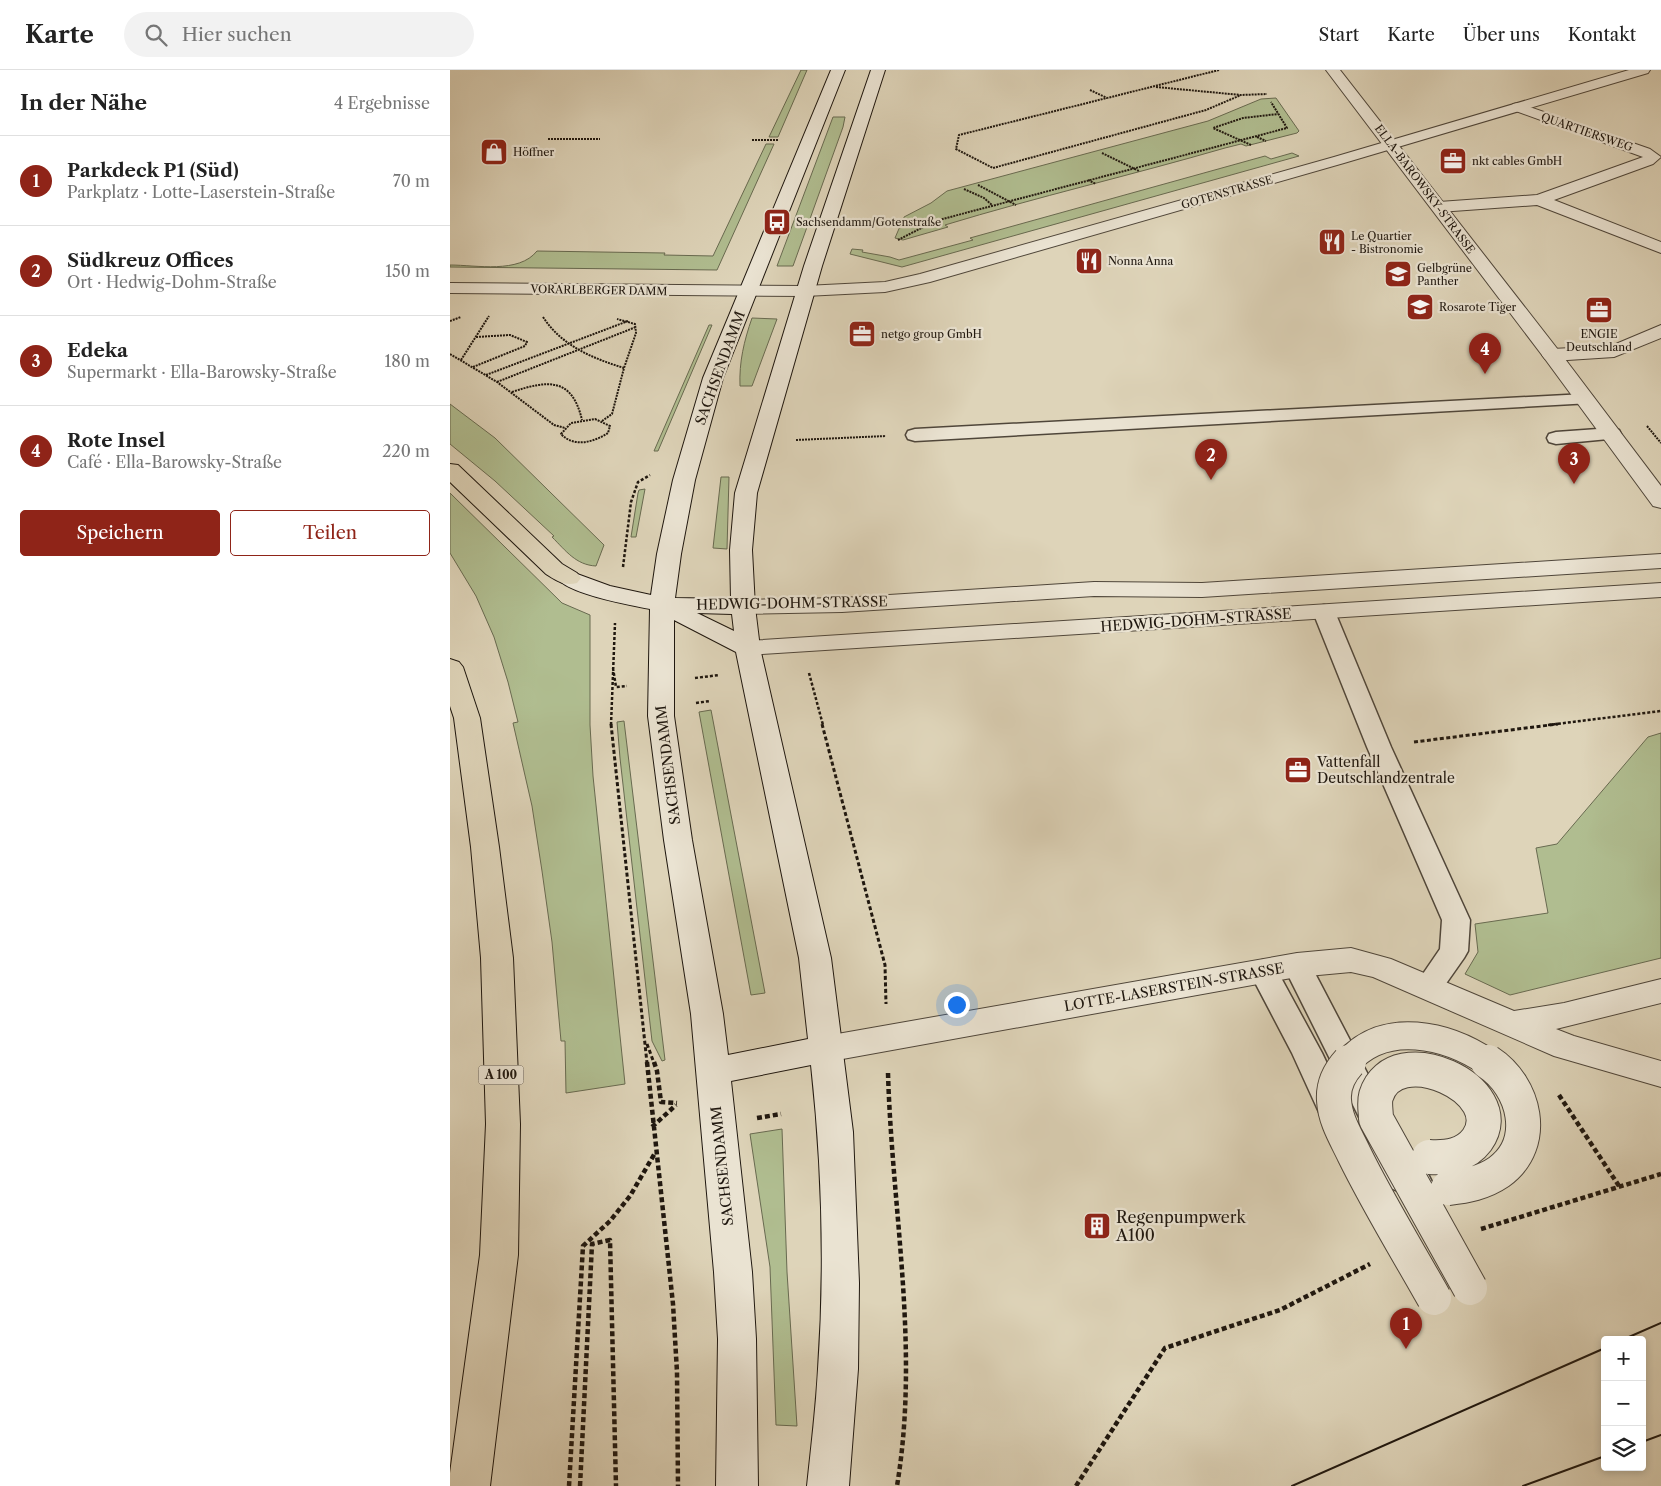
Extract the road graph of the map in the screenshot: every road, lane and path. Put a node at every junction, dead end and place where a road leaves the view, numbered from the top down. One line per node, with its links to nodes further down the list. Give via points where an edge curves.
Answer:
1 (838, 70): 49 (street, SACHSENDAMM)
2 (878, 70): 48 (street)
3 (1219, 70): 6 (path)
4 (1333, 70): 22 (street, ELLA-BAROWSKY-STRASSE)
5 (1643, 70): 12 (street, GOTENSTRASSE)
6 (1151, 87): 9 (path); 10 (path)
7 (1090, 90): 10 (path)
8 (1267, 94): 9 (path)
9 (1241, 95): 10 (path, via 1206,110 993,168 956,149 959,135)
10 (1108, 98)
11 (1271, 102): 13 (path)
12 (1518, 107): 22 (street, GOTENSTRASSE); 36 (street, QUARTIERSWEG, via 1653,157)
13 (1278, 114): 14 (path, via 1287,128); 19 (path, via 1243,118 1213,128)
14 (1256, 136): 19 (path); 20 (path)
15 (548, 139): 16 (path)
16 (600, 139)
17 (752, 140): 18 (path)
18 (782, 140)
19 (1240, 140): 21 (path); 23 (path)
20 (1266, 140)
21 (1251, 145)
22 (1391, 145): 40 (street, ELLA-BAROWSKY-STRASSE); 48 (street, GOTENSTRASSE, via 905,283 864,289)
23 (1215, 146): 24 (path); 26 (path)
24 (1221, 149)
25 (1102, 153): 28 (path)
26 (1174, 157): 27 (path); 28 (path)
27 (1180, 160)
28 (1133, 168): 29 (path); 30 (path)
29 (1140, 171)
30 (1088, 180): 31 (path); 34 (path)
31 (1096, 184)
32 (978, 185): 37 (path)
33 (964, 189): 38 (path)
34 (1054, 189): 35 (path); 37 (path)
35 (1061, 192)
36 (1538, 200): 40 (street, QUARTIERSWEG); 46 (street, QUARTIERSWEG)
37 (1008, 201): 38 (path); 39 (path)
38 (992, 205): 41 (path)
39 (1016, 205)
40 (1438, 207): 64 (street, ELLA-BAROWSKY-STRASSE)
41 (962, 213): 42 (path); 44 (path)
42 (969, 217)
43 (903, 219): 44 (path)
44 (935, 221): 45 (path)
45 (898, 240)
46 (1661, 248)
47 (450, 288): 49 (street, VORARLBERGER DAMM)
48 (805, 291): 49 (street, GOTENSTRASSE); 87 (street, via 746,493 741,550)
49 (748, 292): 86 (street, SACHSENDAMM, via 714,378 688,460)
50 (469, 317): 56 (path)
51 (479, 317): 60 (path, via 489,316)
52 (534, 317): 53 (path)
53 (543, 317): 54 (path); 61 (path)
54 (553, 317)
55 (611, 317): 57 (path)
56 (450, 321)
57 (629, 321): 58 (path); 61 (path)
58 (636, 328): 62 (path); 67 (path)
59 (1661, 331): 64 (street, via 1614,351)
60 (476, 337): 65 (path); 66 (path, via 512,336 527,342 514,352)
61 (568, 344): 62 (path); 68 (path)
62 (578, 350): 67 (path); 69 (path)
63 (450, 354): 65 (path)
64 (1552, 355): 71 (street, ELLA-BAROWSKY-STRASSE)
65 (461, 360): 66 (path)
66 (473, 367): 68 (path)
67 (624, 368): 73 (path, via 612,414)
68 (486, 375): 69 (path)
69 (497, 382): 70 (path)
70 (511, 392): 72 (path, via 539,385 564,388 574,395); 74 (path, via 554,425)
71 (1585, 399): 75 (street, ELLA-BAROWSKY-STRASSE); 76 (lane)
72 (582, 420): 73 (path); 74 (path)
73 (602, 420): 74 (path, via 610,426 608,433 589,442 568,440 561,434)
74 (564, 428)
75 (1612, 434): 77 (lane); 81 (street, ELLA-BAROWSKY-STRASSE)
76 (914, 435): 78 (path)
77 (1556, 438)
78 (796, 440)
79 (450, 470): 84 (highway, via 554,569)
80 (638, 482): 82 (path, via 631,502)
81 (1661, 501)
82 (625, 545)
83 (1661, 562): 87 (street, HEDWIG-DOHM-STRASSE, via 1202,590 1094,588)
84 (569, 578): 86 (street, via 602,591)
85 (1661, 590): 88 (street, HEDWIG-DOHM-STRASSE)
86 (662, 605): 87 (street, HEDWIG-DOHM-STRASSE); 89 (street, HEDWIG-DOHM-STRASSE); 105 (street, SACHSENDAMM, via 661,716)
87 (743, 608): 89 (street)
88 (1324, 612): 89 (street, HEDWIG-DOHM-STRASSE); 96 (lane)
89 (748, 648): 104 (street, via 815,958)
90 (450, 668): 119 (highway, A 100, via 467,718 485,847 497,958 503,1124 498,1255)
91 (612, 668): 103 (path, via 611,722)
92 (816, 696): 97 (path)
93 (710, 701): 94 (path)
94 (692, 703)
95 (1660, 712): 96 (path)
96 (1379, 747): 100 (lane, via 1456,920 1454,952)
97 (885, 965)
98 (1297, 965): 99 (street, LOTTE-LASERSTEIN-STRASSE); 100 (street, LOTTE-LASERSTEIN-STRASSE, via 1351,960); 117 (lane, bridge, via 1381,1129 1389,1139 1407,1151 1429,1157 1464,1152 1475,1143 1483,1126 1480,1106 1470,1090 1453,1078 1416,1069 1388,1078 1373,1099 1376,1119)
99 (1263, 971): 104 (street, LOTTE-LASERSTEIN-STRASSE); 118 (lane, bridge, via 1307,1053 1346,1137 1358,1152 1393,1176 1419,1185 1448,1188 1477,1184 1507,1166 1519,1150 1524,1133 1524,1117 1517,1094 1503,1074 1480,1055 1452,1042 1417,1035 1380,1040 1365,1047 1353,1056 1338,1078 1334,1100 1338,1120 1365,1178)
100 (1428, 987): 102 (street, LOTTE-LASERSTEIN-STRASSE)
101 (1661, 992): 102 (street)
102 (1512, 1024): 106 (street, LOTTE-LASERSTEIN-STRASSE, via 1566,1047)
103 (646, 1040): 108 (path, via 658,1071); 112 (path)
104 (826, 1049): 105 (street, LOTTE-LASERSTEIN-STRASSE); 125 (street, via 836,1132 840,1283 838,1369)
105 (714, 1071): 124 (street, SACHSENDAMM, via 737,1339)
106 (1661, 1074)
107 (1555, 1089): 114 (path)
108 (660, 1090)
109 (889, 1112): 126 (path, via 905,1320 906,1398)
110 (781, 1114): 111 (path)
111 (751, 1119)
112 (655, 1153): 120 (path, via 630,1196 610,1221 583,1246); 123 (path, via 674,1319)
113 (1661, 1174): 114 (path)
114 (1619, 1186): 115 (path)
115 (1479, 1230)
116 (1377, 1261): 127 (path, via 1280,1310 1165,1348)
117 (1470, 1288)
118 (1434, 1298)
119 (469, 1486)
120 (569, 1486)
121 (580, 1486): 122 (path, via 592,1244 610,1240)
122 (616, 1486)
123 (678, 1486)
124 (737, 1486)
125 (828, 1486)
126 (897, 1486)
127 (1076, 1486)

